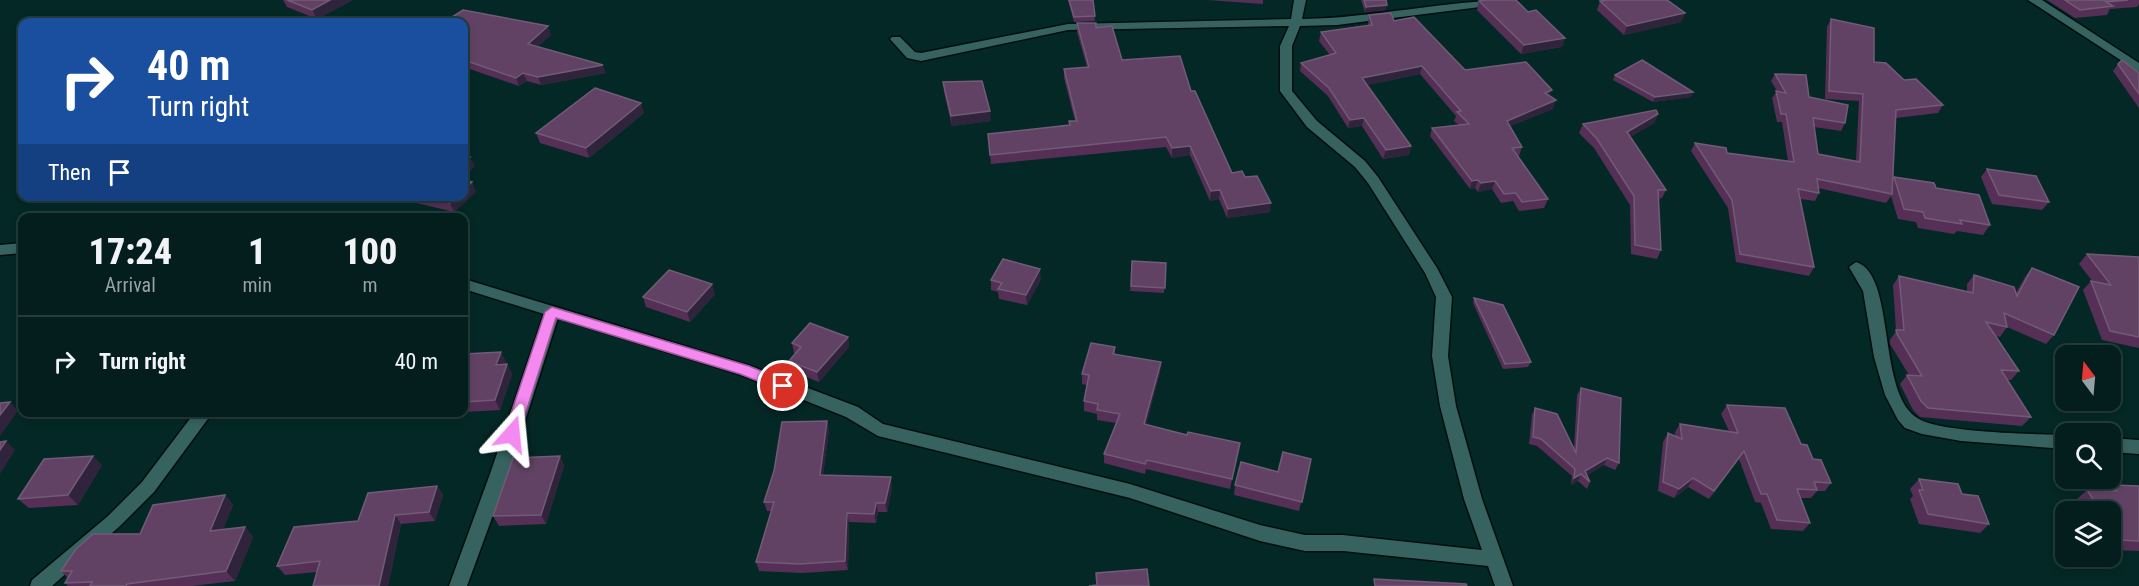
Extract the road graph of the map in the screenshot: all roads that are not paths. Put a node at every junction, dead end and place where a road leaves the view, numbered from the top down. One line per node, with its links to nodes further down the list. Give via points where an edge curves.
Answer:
1 (1300, 0): 4 (street)
2 (1512, 0): 4 (street, via 1381,18)
3 (2034, 0): 6 (street)
4 (1296, 22): 5 (street, via 1068,27 921,57 911,55); 16 (street, via 1286,46 1286,91 1312,124 1373,180 1444,297 1440,356 1448,406)
5 (896, 39)
6 (2139, 68)
7 (18, 248): 8 (street)
8 (0, 250)
9 (1856, 267): 13 (street, via 1873,290 1883,367 1904,416 1912,424 1971,435)
10 (468, 285): 11 (street)
11 (552, 312): 16 (street, via 744,370 852,412 889,433 1130,491 1260,533 1305,543 1343,543); 18 (street)
12 (201, 417): 17 (street, via 148,487)
13 (2055, 441)
14 (2121, 446): 15 (street)
15 (2139, 447)
16 (1494, 559): 19 (street)
17 (39, 586)
18 (458, 586)
19 (1504, 586)

